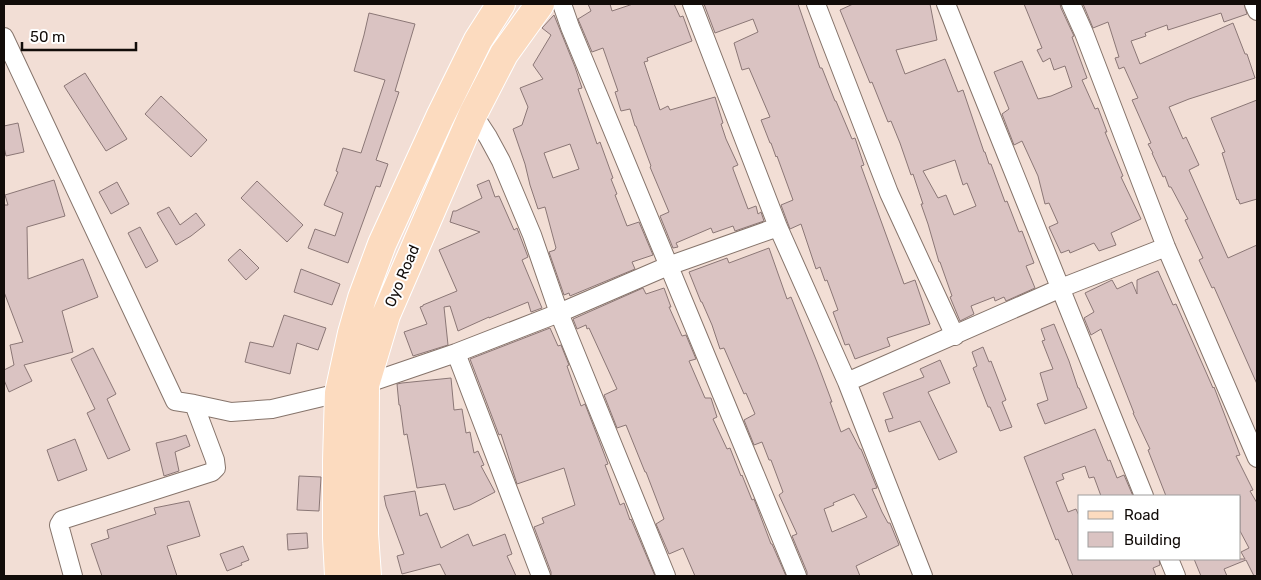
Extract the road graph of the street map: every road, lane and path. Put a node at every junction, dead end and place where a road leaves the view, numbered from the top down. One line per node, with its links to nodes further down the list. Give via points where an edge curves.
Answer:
1 (501, 4): 21 (main road, Oyo Road, via 461,74 382,244 362,298)
2 (540, 4): 11 (main road, Oyo Road, via 504,54)
3 (562, 4): 14 (street)
4 (692, 4): 12 (street)
5 (816, 4): 17 (street, via 890,193)
6 (946, 4): 15 (street)
7 (1071, 4): 13 (street)
8 (1254, 4): 9 (street)
9 (1257, 11)
10 (4, 38): 22 (street, via 175,401)
11 (473, 114): 16 (street, via 501,161 532,235); 20 (main road, Oyo Road, via 386,315)
12 (778, 227): 14 (street); 19 (street)
13 (1166, 247): 15 (street); 23 (street)
14 (668, 266): 16 (street); 31 (street)
15 (1061, 288): 17 (street); 24 (street)
16 (558, 313): 18 (street); 30 (street)
17 (955, 336): 19 (street)
18 (456, 353): 20 (street); 29 (street)
19 (847, 382): 32 (street)
20 (365, 385): 21 (street); 28 (main road, Oyo Road, via 364,534)
21 (339, 393): 22 (street, via 272,408 230,412); 27 (main road, Oyo Road)
22 (194, 404): 26 (street, via 216,468 212,472 62,520 59,526)
23 (1257, 458)
24 (1144, 495)
25 (1169, 560): 33 (street)
26 (73, 576)
27 (339, 576)
28 (367, 576)
29 (541, 576)
30 (666, 576)
31 (797, 576)
32 (923, 576)
33 (1176, 576)

